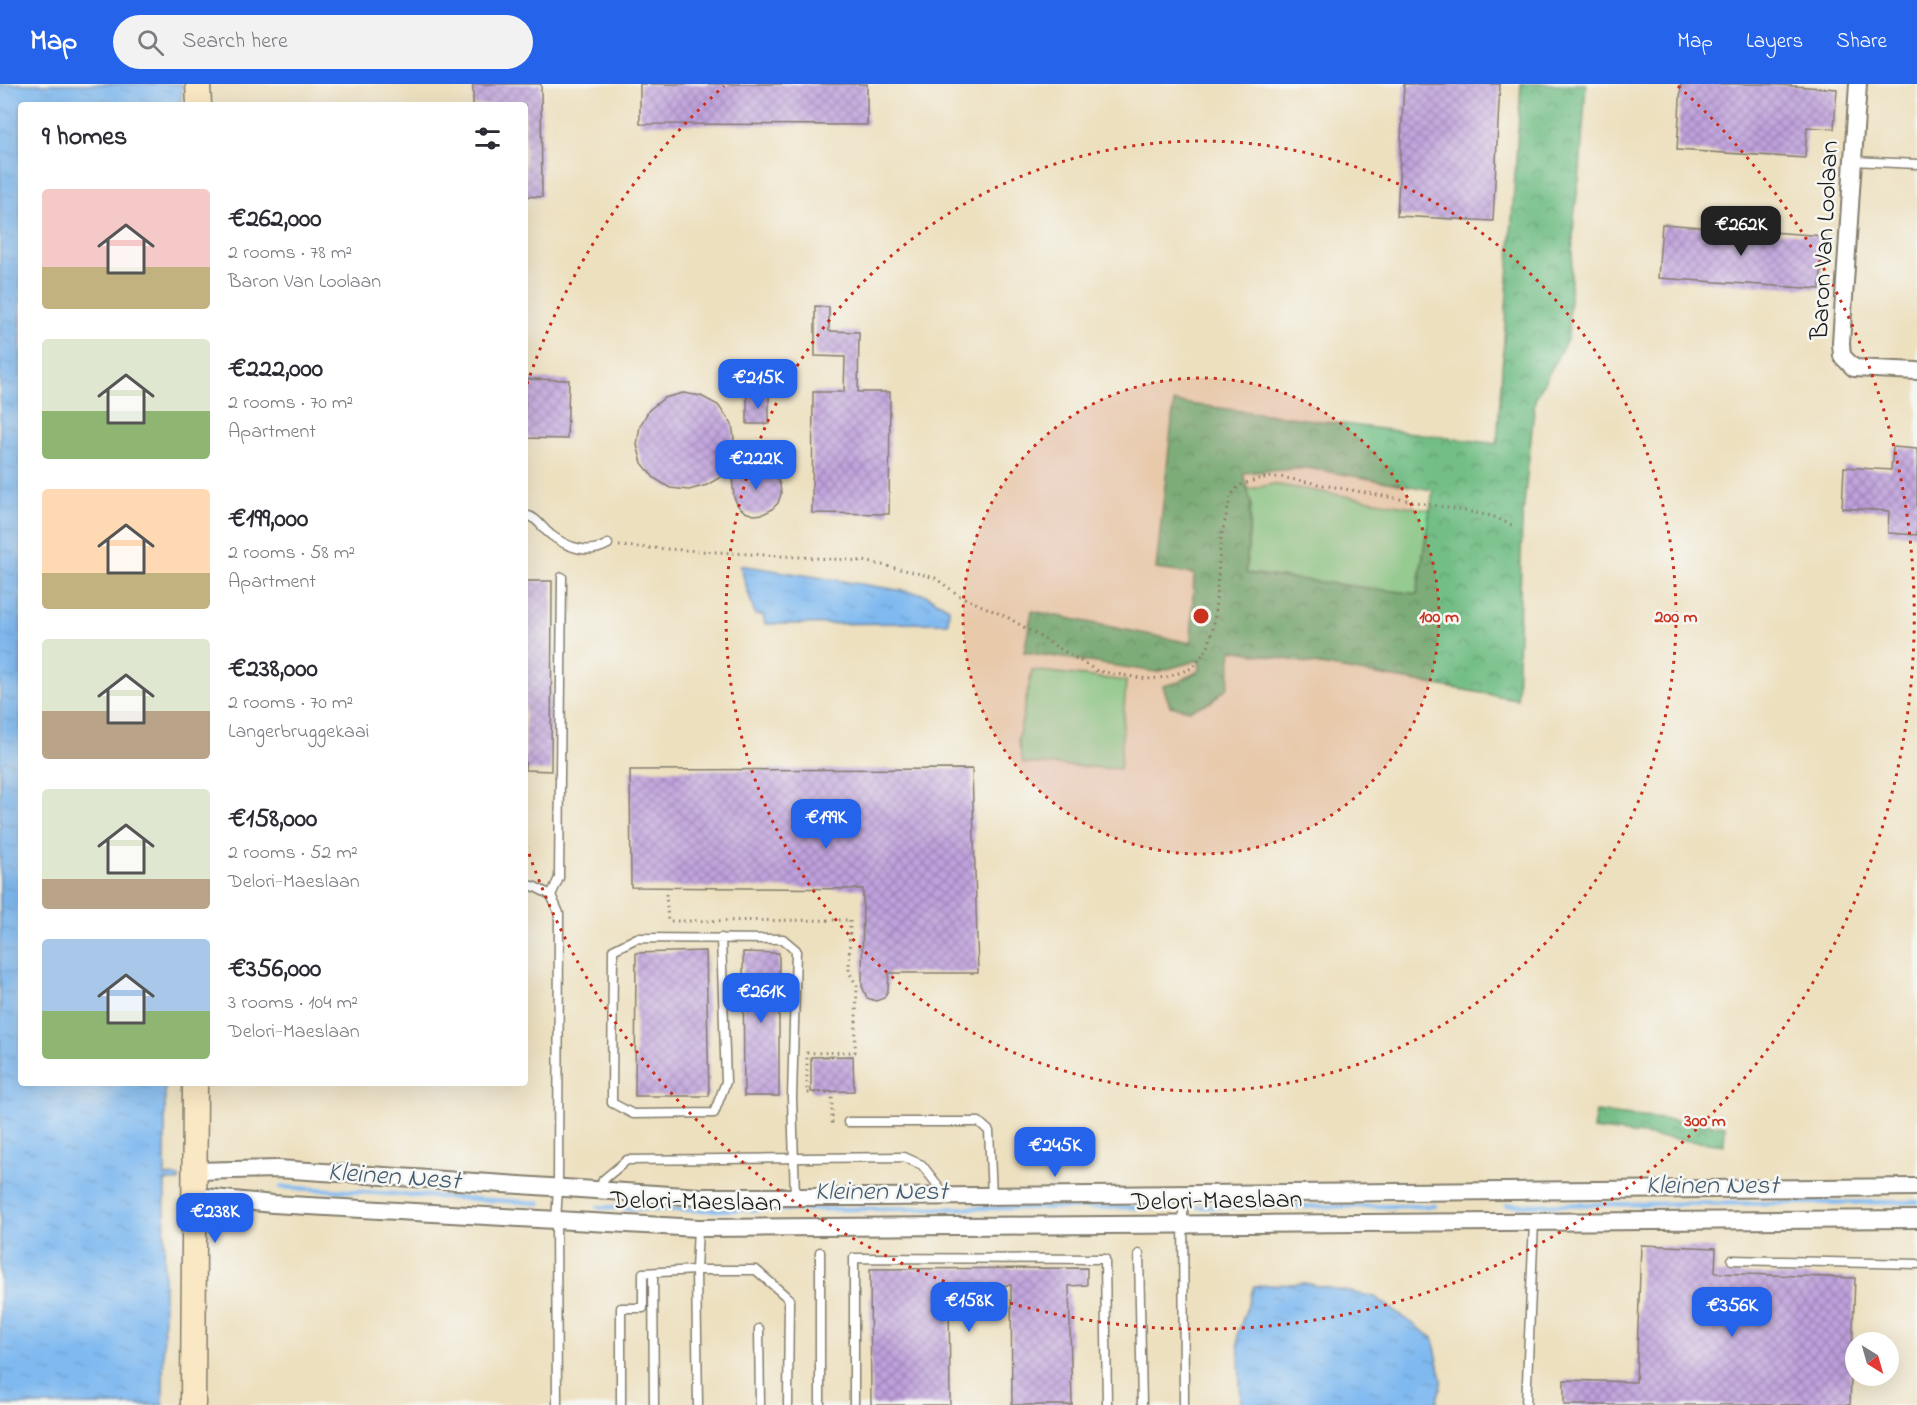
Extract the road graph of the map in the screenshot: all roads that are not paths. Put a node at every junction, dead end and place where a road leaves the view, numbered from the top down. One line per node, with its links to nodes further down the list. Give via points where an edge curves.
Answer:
1 (198, 84): 3 (main road)
2 (1858, 84): 4 (street, Baron Van Loolaan)
3 (198, 102)
4 (1853, 161): 5 (lane); 6 (street, Baron Van Loolaan, via 1842,356 1854,368)
5 (1917, 164)
6 (1917, 371)
7 (528, 515): 8 (lane, via 551,535 583,551 598,550)
8 (608, 544)
9 (562, 577): 11 (lane, via 559,878)
10 (528, 886): 11 (lane)
11 (551, 895): 17 (lane, via 559,913)
12 (721, 939): 12 (lane, via 637,938 613,950 612,1103 633,1114 714,1113 726,1082); 15 (lane, via 783,939 796,950 792,1098)
13 (195, 1086): 16 (main road)
14 (848, 1122): 22 (lane, via 979,1122 989,1131)
15 (795, 1158): 19 (lane, via 627,1160 603,1180); 23 (lane); 24 (lane, via 904,1157 922,1165)
16 (195, 1171): 17 (street, Delori-Maeslaan, via 278,1169); 21 (main road)
17 (558, 1188): 19 (street, Delori-Maeslaan); 26 (lane)
18 (1917, 1188): 20 (street, Delori-Maeslaan)
19 (599, 1191): 23 (street, Delori-Maeslaan)
20 (1183, 1194): 22 (street, Delori-Maeslaan); 28 (lane)
21 (195, 1196): 26 (street, Delori-Maeslaan); 37 (main road)
22 (992, 1196): 24 (street, Delori-Maeslaan)
23 (795, 1197): 24 (street, Delori-Maeslaan)
24 (946, 1197)
25 (1917, 1219): 27 (street, Delori-Maeslaan)
26 (556, 1221): 29 (street, Delori-Maeslaan); 38 (lane)
27 (1534, 1222): 28 (street, Delori-Maeslaan); 49 (lane)
28 (1184, 1225): 29 (street, Delori-Maeslaan); 48 (lane)
29 (698, 1228): 34 (lane)
30 (819, 1252): 44 (lane)
31 (1139, 1254): 47 (lane)
32 (1732, 1260): 33 (lane)
33 (1917, 1264)
34 (696, 1270): 35 (lane); 41 (lane); 43 (lane, via 756,1270 789,1299)
35 (653, 1273): 39 (lane, via 644,1273 643,1308 621,1308); 40 (lane)
36 (759, 1329): 42 (lane)
37 (193, 1405)
38 (557, 1405)
39 (621, 1405)
40 (654, 1405)
41 (698, 1405)
42 (759, 1405)
43 (788, 1405)
44 (820, 1405)
45 (854, 1405): 46 (lane, via 854,1258 1106,1259)
46 (1107, 1405)
47 (1142, 1405)
48 (1184, 1405)
49 (1526, 1405)

